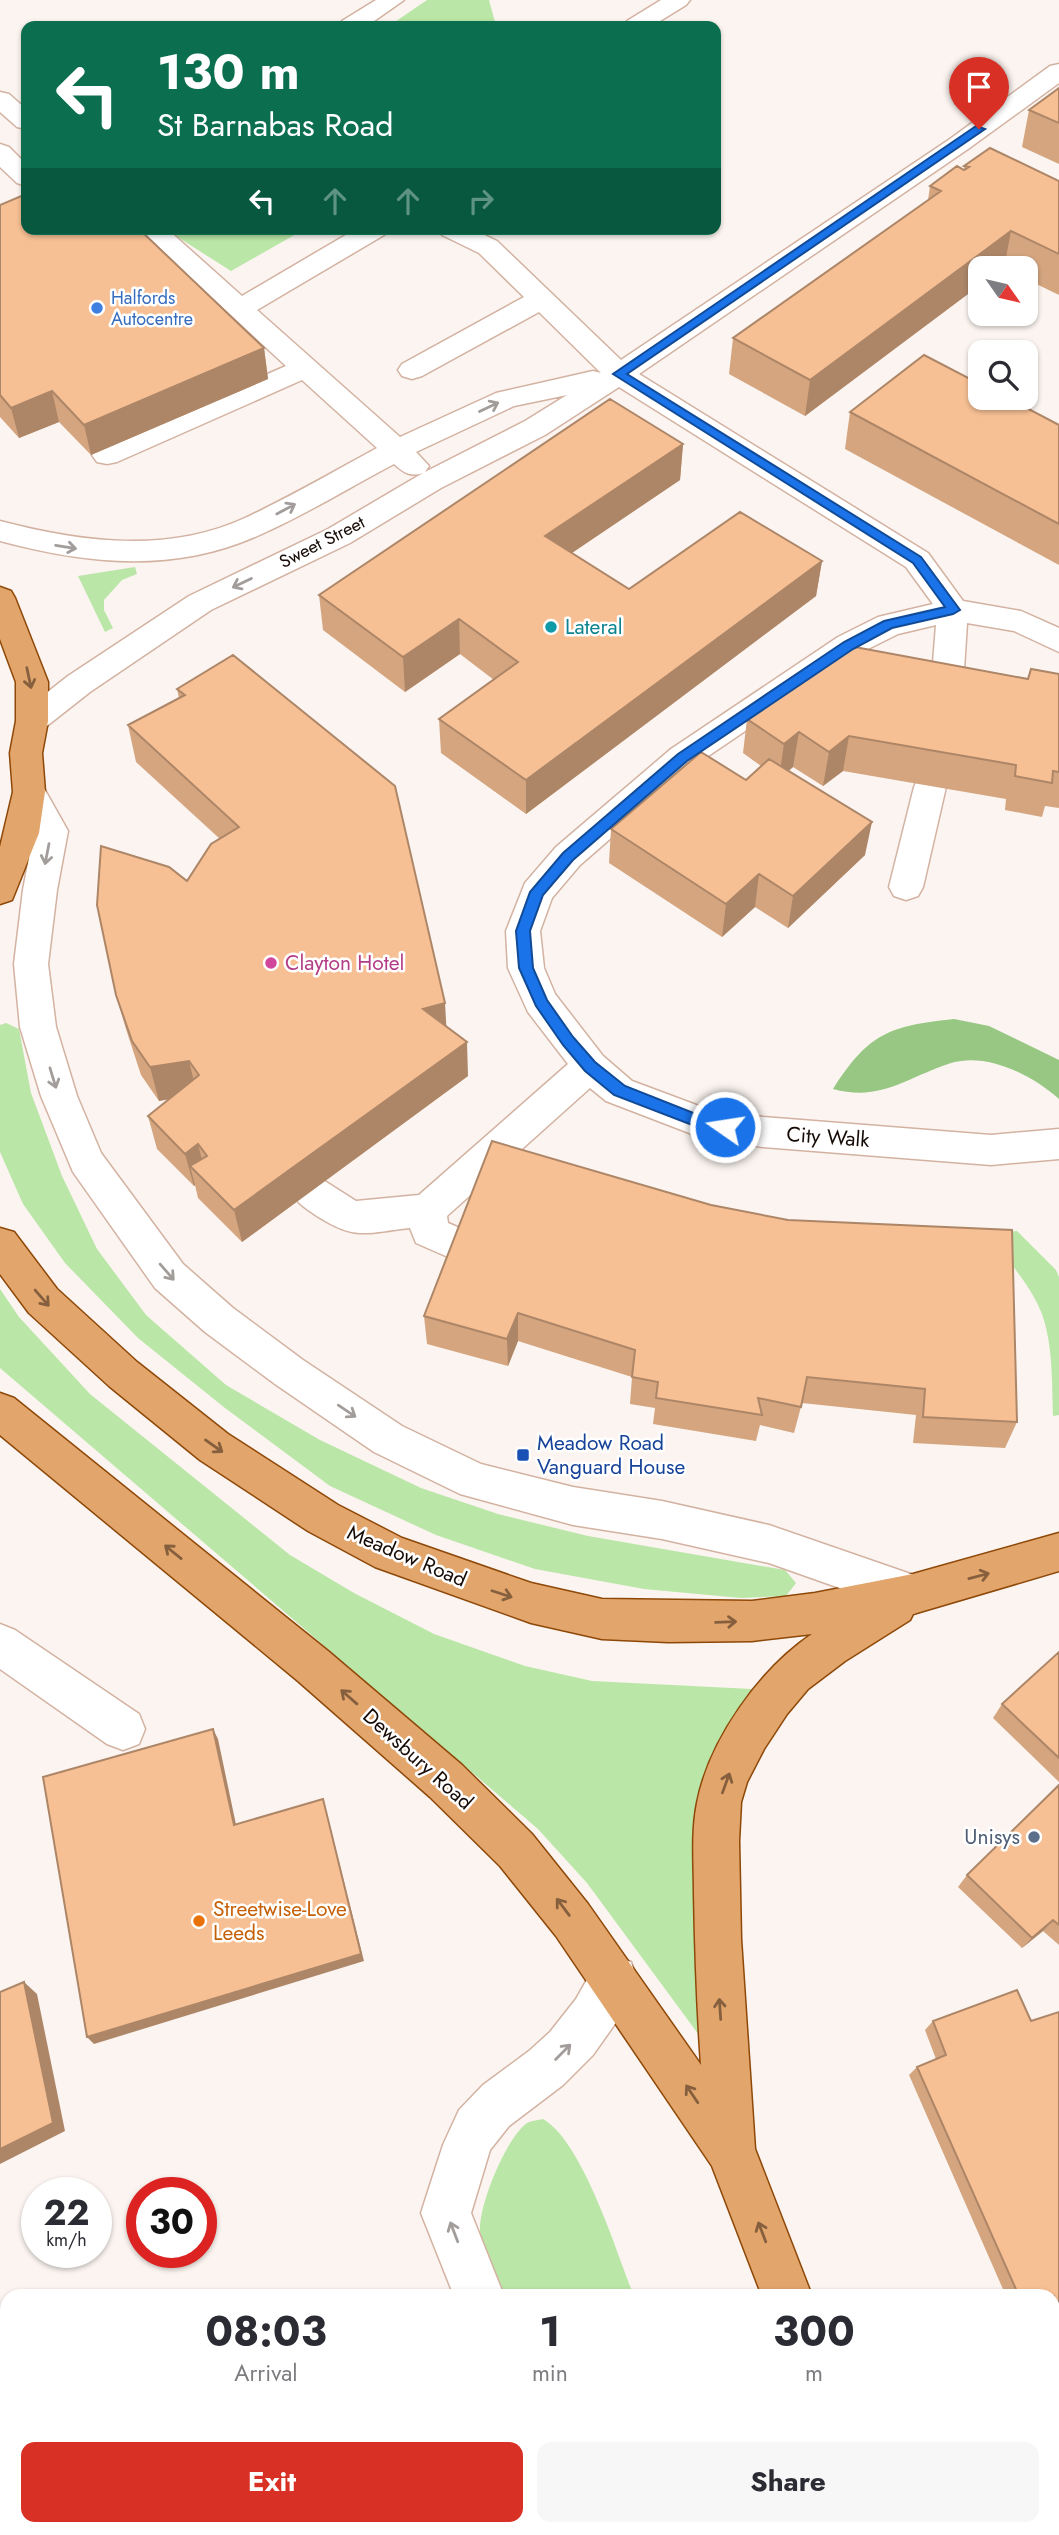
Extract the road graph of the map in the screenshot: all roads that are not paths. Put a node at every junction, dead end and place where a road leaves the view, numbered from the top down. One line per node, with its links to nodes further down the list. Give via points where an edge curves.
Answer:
1 (392, 0): 3 (street)
2 (677, 0): 4 (street)
3 (359, 21)
4 (644, 21)
5 (1059, 71): 8 (street, Sweet Street)
6 (0, 99): 7 (street)
7 (21, 118)
8 (959, 144): 10 (street); 19 (street, Sweet Street)
9 (0, 152): 11 (street)
10 (984, 156)
11 (21, 189)
12 (158, 235): 16 (street)
13 (365, 235): 16 (street)
14 (463, 235): 15 (street, via 488,247)
15 (542, 299): 18 (street); 19 (street)
16 (239, 309): 17 (street)
17 (305, 368): 20 (street); 21 (street)
18 (412, 370)
19 (619, 374): 20 (street, Sweet Street, one-way to 19, via 506,399); 22 (street, Sweet Street, via 535,428); 24 (street, via 917,560)
20 (397, 450): 22 (street); 23 (street, Sweet Street, one-way to 20, via 103,552 200,544 254,526)
21 (107, 455)
22 (431, 481): 28 (street, Sweet Street, one-way to 28, via 339,536 178,616)
23 (0, 531)
24 (953, 610): 26 (street, via 1021,622); 27 (street); 33 (street, City Walk, via 889,625 849,645 682,757 568,856 537,892 523,931 526,968 541,1002)
25 (3, 615): 28 (main road, one-way to 28, via 32,682)
26 (1059, 641)
27 (946, 701)
28 (32, 721): 30 (main road)
29 (930, 787): 31 (street)
30 (14, 797): 32 (main road, via 22,834); 41 (street, one-way to 41, via 51,831 31,964 38,1027 59,1096 86,1161 169,1276 219,1320 355,1417 388,1439 474,1481 573,1506 769,1544)
31 (906, 887)
32 (0, 891)
33 (590, 1066): 34 (street, City Walk, via 620,1091 705,1124 991,1150); 36 (street)
34 (1059, 1143)
35 (310, 1191): 36 (street, via 351,1218)
36 (428, 1210): 38 (street, via 429,1232)
37 (0, 1244): 41 (main road, Meadow Road, one-way to 41, via 43,1301 157,1402 214,1447 323,1518 390,1553 531,1604 602,1619 752,1621)
38 (464, 1248)
39 (11, 1424): 44 (main road, Dewsbury Road, one-way to 39, via 539,1877 446,1781 313,1666)
40 (1059, 1552): 41 (main road, one-way to 40)
41 (913, 1594): 45 (main road, one-way to 41, via 719,1997 719,1802 734,1761 792,1675)
42 (0, 1644): 43 (street)
43 (123, 1729)
44 (614, 1979): 45 (main road, Dewsbury Road, one-way to 44); 46 (street, one-way to 44, via 446,2213 475,2129 499,2100 565,2052 597,2011)
45 (731, 2151): 47 (main road, one-way to 45)
46 (476, 2289)
47 (784, 2289)

